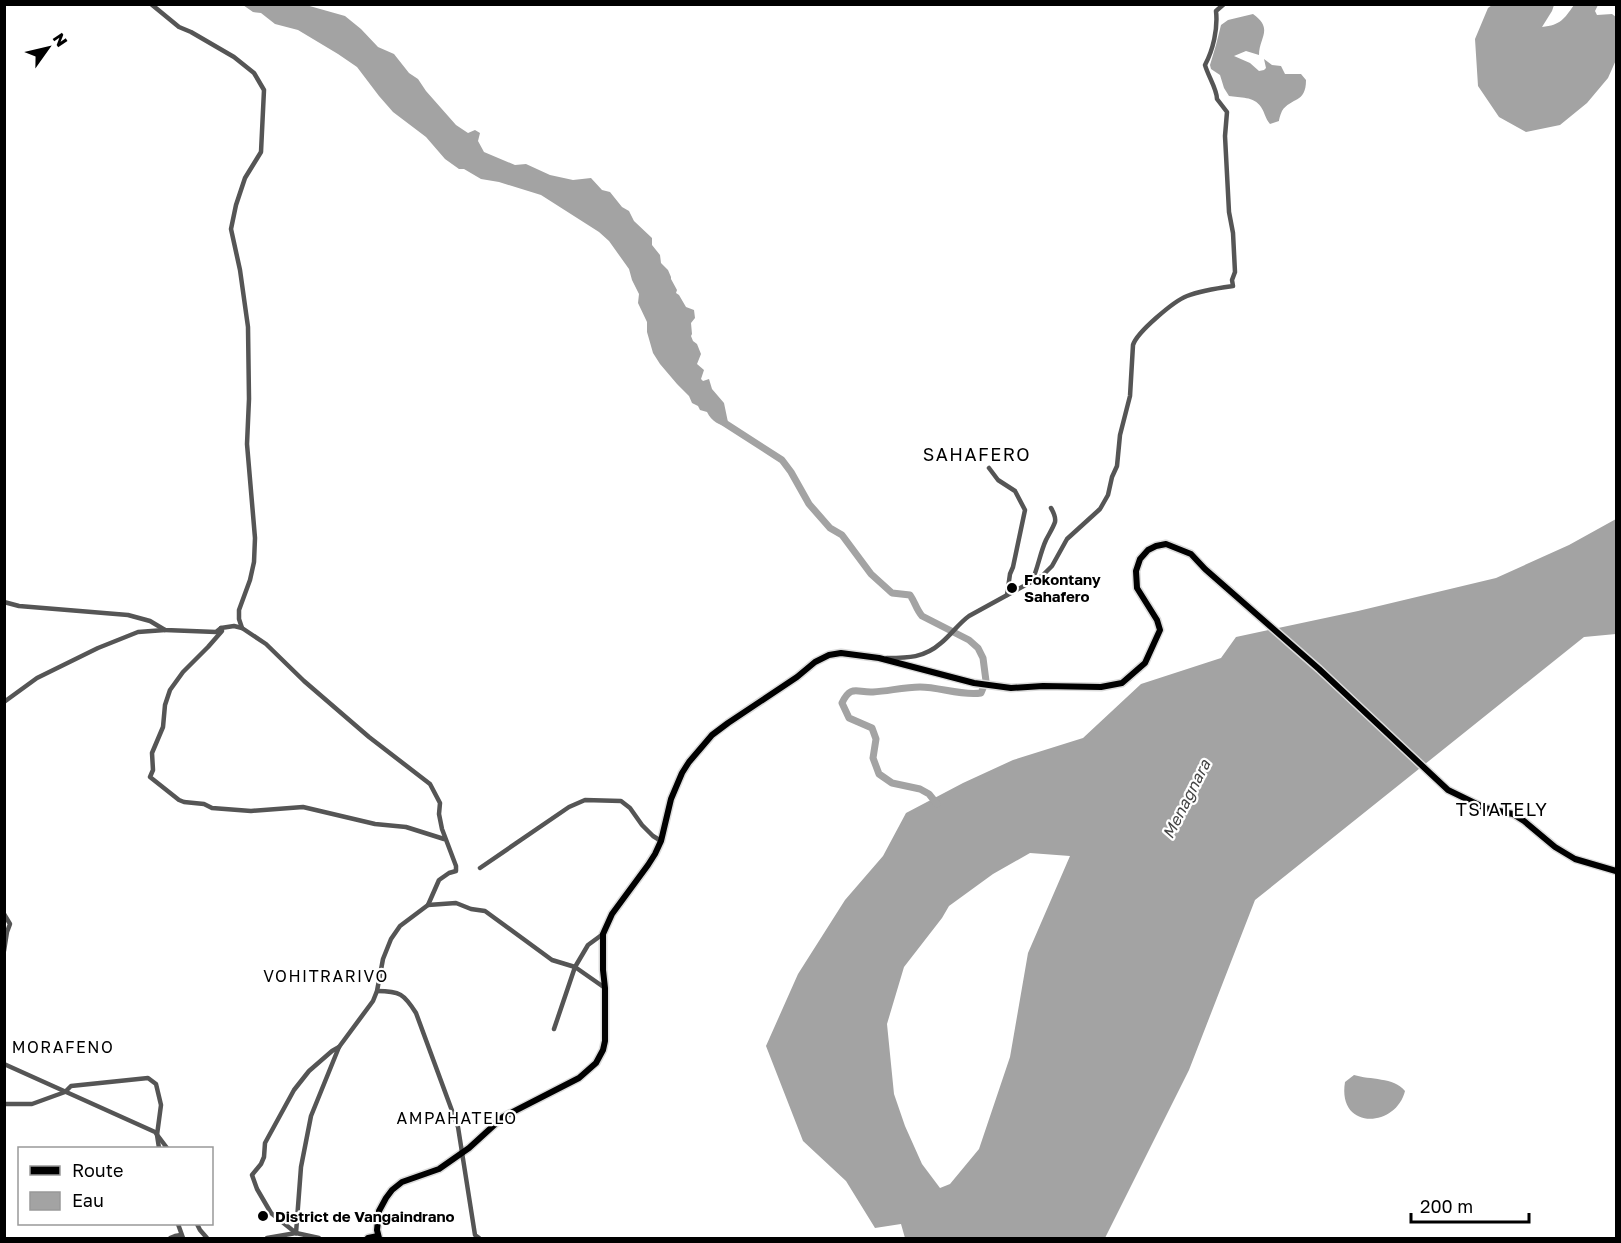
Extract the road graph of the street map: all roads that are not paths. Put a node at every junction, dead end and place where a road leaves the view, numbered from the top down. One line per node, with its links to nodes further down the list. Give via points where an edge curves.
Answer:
1 (151, 4): 9 (street, via 179,27 234,57 254,73 264,90 261,152 245,178 231,229 248,327 247,444 255,538 254,562 239,610)
2 (1224, 4): 5 (street, via 1216,11 1217,23 1205,65 1217,99 1227,112 1233,286 1185,296 1135,340 1130,396 1108,495 1100,509 1067,539 1052,566)
3 (989, 468): 6 (street, via 1015,491 1025,510)
4 (1051, 508): 5 (street, via 1055,522)
5 (1032, 581): 6 (street)
6 (1007, 595): 11 (street, via 969,616 942,643 922,655)
7 (4, 602): 10 (street, via 128,615)
8 (221, 628): 9 (street); 10 (street, via 216,632); 13 (street, via 170,690 163,727 152,753 150,777 184,802 251,811 303,807 406,827)
9 (242, 628): 13 (street, via 266,644 369,737 430,784 440,804)
10 (165, 630): 12 (street, via 138,632 98,648 37,678)
11 (879, 658): 14 (main road, via 829,655 712,735 682,773 671,798); 16 (main road, via 974,683 1017,688 1122,683 1145,663 1160,630 1137,588 1136,571 1148,550 1166,544 1191,554 1448,790 1485,808 1513,814 1575,859)
12 (4, 702)
13 (444, 839): 17 (street, via 456,871 439,880)
14 (661, 841): 15 (street, via 621,801 585,800); 19 (main road)
15 (480, 868)
16 (1617, 871)
17 (428, 905): 21 (street, via 456,903 485,911 552,960); 23 (street, via 400,926 391,939)
18 (4, 912): 20 (street, via 10,924)
19 (603, 934): 21 (street, via 588,945); 22 (main road)
20 (4, 951)
21 (575, 967): 22 (street); 24 (street)
22 (605, 988): 32 (main road, via 605,1041 596,1063 579,1078 502,1117)
23 (377, 992): 25 (street); 32 (street, via 401,993 416,1013 458,1127)
24 (554, 1029)
25 (339, 1047): 34 (street, via 311,1116 301,1167); 34 (street, via 309,1071 294,1090 265,1143 261,1164 252,1175 271,1213)
26 (4, 1064): 27 (street)
27 (65, 1092): 28 (street, via 32,1104); 29 (street); 29 (street, via 71,1086 148,1078 156,1084 161,1105)
28 (4, 1104)
29 (157, 1135): 30 (street); 31 (street)
30 (159, 1147)
31 (166, 1147)
32 (462, 1154): 36 (main road, via 392,1190 380,1211); 42 (street, via 475,1235)
33 (198, 1225): 38 (street)
34 (296, 1233): 39 (street); 40 (street)
35 (182, 1237): 37 (street)
36 (378, 1237): 41 (main road)
37 (170, 1239)
38 (207, 1239)
39 (267, 1239)
40 (319, 1239)
41 (368, 1239)
42 (479, 1239)

